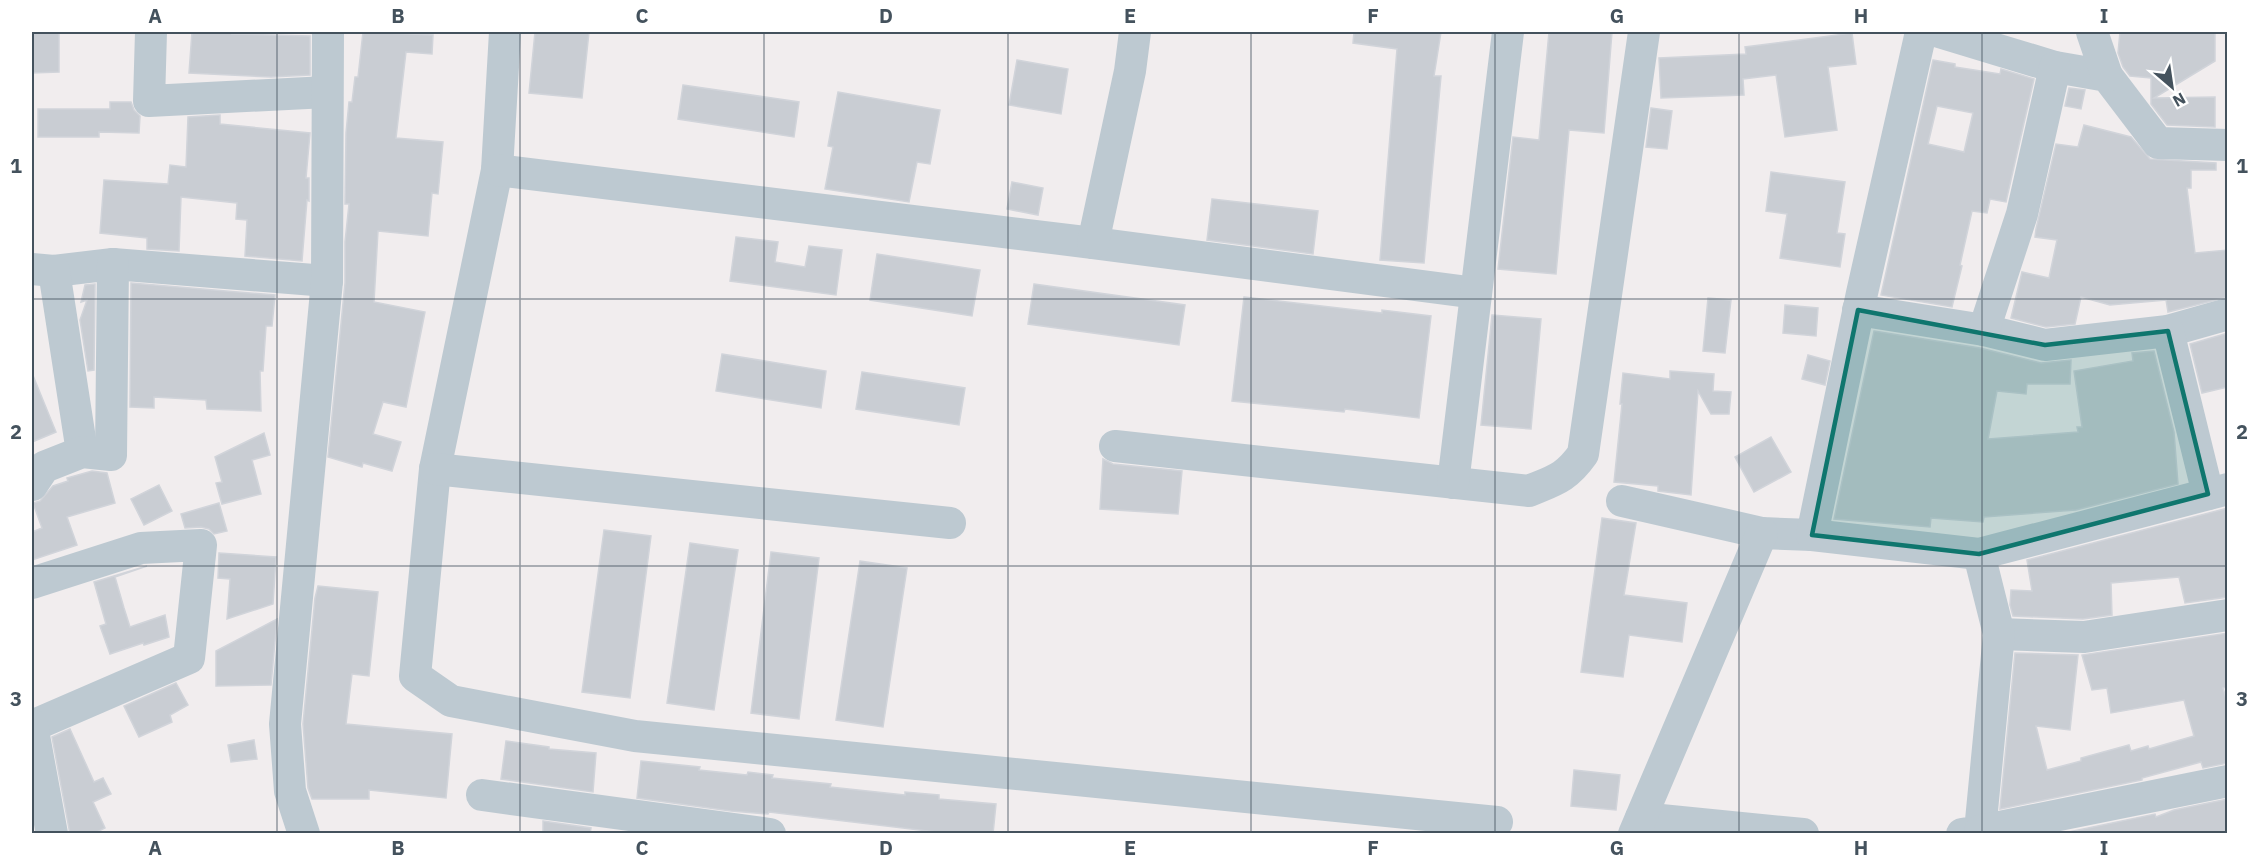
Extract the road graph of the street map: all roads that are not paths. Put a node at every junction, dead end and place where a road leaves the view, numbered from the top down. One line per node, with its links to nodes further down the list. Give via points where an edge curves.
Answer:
1 (151, 32): 12 (street, via 148,101)
2 (328, 32): 12 (street)
3 (505, 32): 14 (street)
4 (1135, 32): 15 (street)
5 (1508, 32): 19 (street)
6 (1644, 32): 28 (street, via 1583,454 1571,471 1529,491)
7 (1921, 32): 20 (street)
8 (1939, 32): 10 (street)
9 (2092, 32): 11 (street)
10 (2055, 67): 11 (street); 22 (street, via 2022,214)
11 (2107, 76): 13 (street, via 2158,143)
12 (327, 92): 18 (street)
13 (2228, 145)
14 (497, 170): 15 (street); 27 (street)
15 (1093, 243): 19 (street)
16 (113, 264): 17 (street); 18 (street); 25 (street, via 111,455)
17 (43, 270): 25 (street)
18 (327, 281): 45 (street, via 285,724 290,791)
19 (1476, 293): 28 (street)
20 (1858, 310): 22 (street); 33 (street)
21 (2228, 314): 23 (street)
22 (1984, 330): 23 (street, via 2045,345)
23 (2168, 331): 29 (street)
24 (1115, 447): 28 (street)
25 (82, 452): 26 (street)
26 (36, 466)
27 (435, 469): 31 (street); 41 (street, via 415,676 451,701 635,736)
28 (1453, 483)
29 (2218, 492): 34 (street)
30 (1622, 501): 32 (street)
31 (950, 523)
32 (1762, 533): 33 (street); 42 (street)
33 (1812, 535): 34 (street)
34 (1979, 554): 37 (street)
35 (32, 583): 38 (street, via 141,548 201,545 189,658)
36 (2228, 615): 37 (street, via 2084,637)
37 (1999, 634): 43 (street)
38 (32, 726): 44 (street)
39 (2228, 781): 43 (street)
40 (482, 795): 46 (street)
41 (1497, 822)
42 (1638, 826): 47 (street)
43 (1974, 833)
44 (52, 834)
45 (304, 834)
46 (770, 834)
47 (1803, 834)

